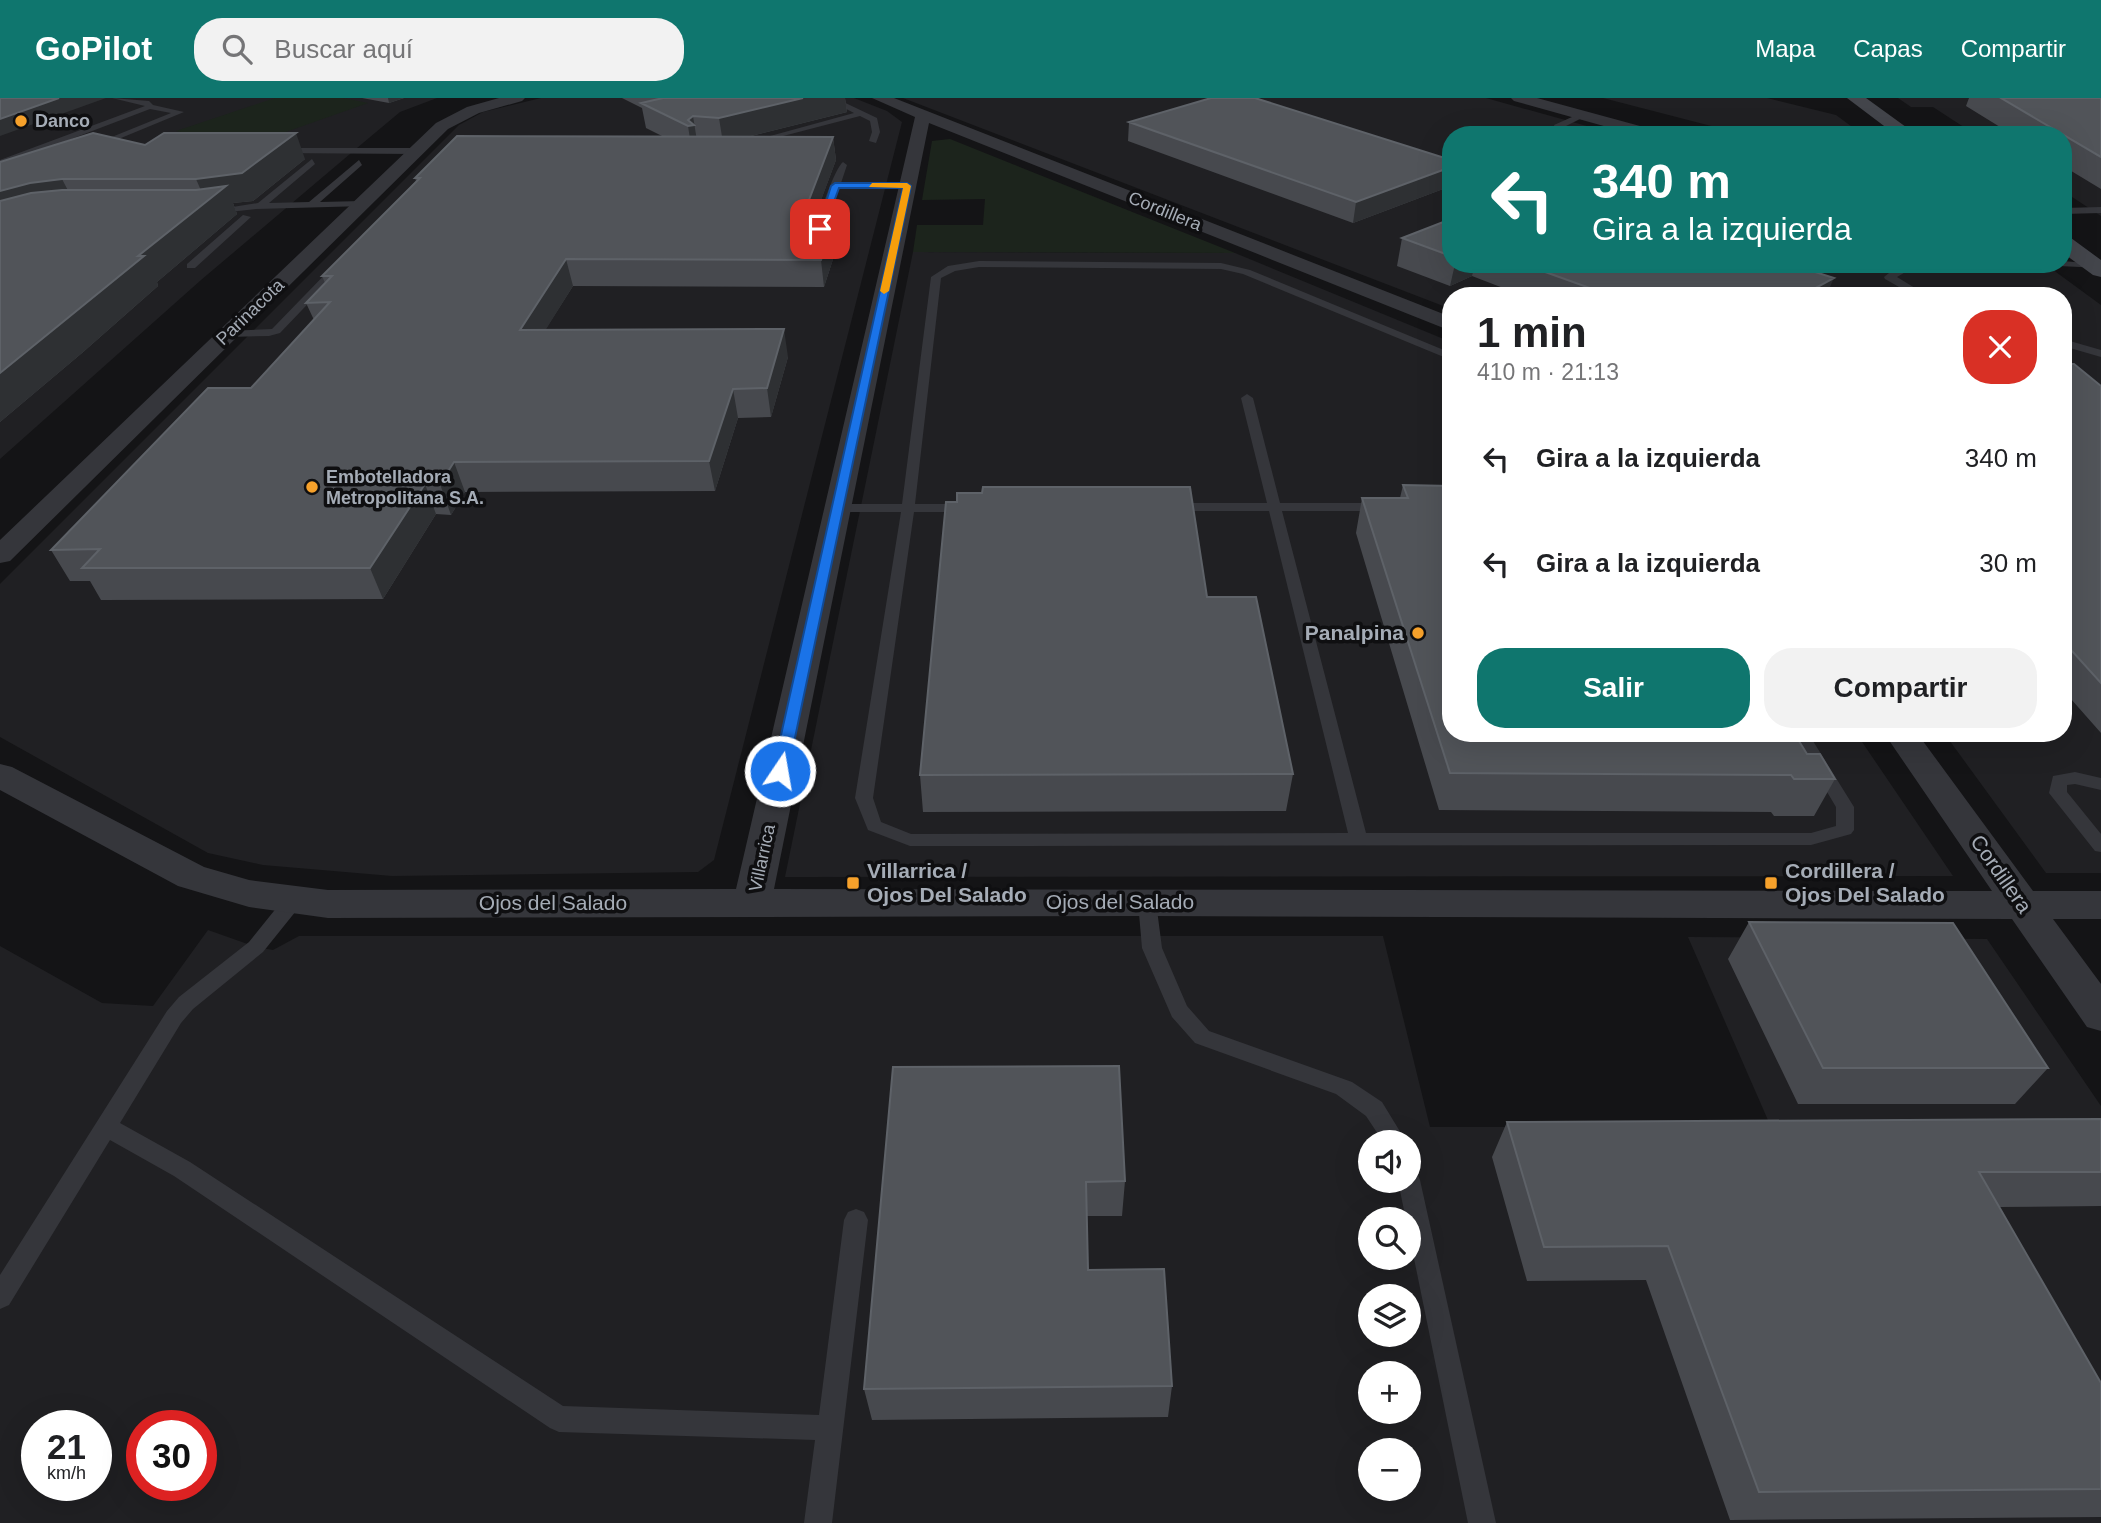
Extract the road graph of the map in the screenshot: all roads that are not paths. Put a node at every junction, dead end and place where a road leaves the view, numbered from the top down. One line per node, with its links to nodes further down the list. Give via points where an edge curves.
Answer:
1 (116, 98): 7 (lane, via 149,103)
2 (517, 98): 17 (street, Parinacota, via 455,118)
3 (829, 98): 8 (lane)
4 (880, 98): 9 (street, Cordillera)
5 (1519, 98): 10 (street)
6 (1855, 98): 13 (main road)
7 (149, 107): 18 (lane); 20 (lane, via 180,112 101,147)
8 (864, 113): 14 (lane, via 877,124); 15 (lane)
9 (923, 114): 26 (street, Villarrica); 43 (street, Cordillera)
10 (1584, 116): 11 (lane); 12 (street)
11 (1560, 126)
12 (1622, 126)
13 (1895, 126)
14 (873, 141)
15 (748, 143)
16 (268, 151): 17 (lane)
17 (416, 151): 33 (street, Parinacota)
18 (31, 152): 19 (lane); 22 (lane)
19 (59, 152)
20 (115, 152)
21 (312, 162): 28 (lane)
22 (0, 163)
23 (359, 163): 27 (lane)
24 (843, 165): 25 (lane)
25 (835, 186): 26 (lane); 36 (lane)
26 (907, 186): 52 (street, Villarrica)
27 (311, 205): 28 (lane); 33 (lane)
28 (260, 206): 32 (lane)
29 (2101, 210): 30 (lane)
30 (2072, 211)
31 (195, 212): 32 (lane)
32 (208, 212): 34 (lane)
33 (349, 212): 44 (street, Parinacota)
34 (246, 217): 35 (lane); 39 (lane)
35 (270, 217)
36 (820, 229)
37 (2072, 255): 40 (main road)
38 (345, 260): 44 (lane, via 276,331)
39 (191, 266)
40 (2099, 268)
41 (1898, 273): 42 (lane, via 1889,277)
42 (1907, 287)
43 (1442, 321)
44 (228, 334): 55 (street, Parinacota)
45 (2072, 345): 47 (lane)
46 (1442, 353): 53 (lane, via 1235,269 979,264 952,268 936,276)
47 (2101, 354)
48 (1247, 398): 50 (lane)
49 (1152, 507): 50 (lane)
50 (1275, 507): 51 (lane); 60 (lane)
51 (1397, 507)
52 (838, 508): 53 (lane); 64 (street, Villarrica)
53 (908, 508): 54 (lane); 60 (lane, via 864,798 874,826 910,840)
54 (976, 508)
55 (0, 555)
56 (1805, 742): 60 (lane, via 1845,807 1845,830 1811,839)
57 (1906, 742): 65 (street, Cordillera)
58 (0, 775): 62 (street, Ojos del Salado, via 191,878)
59 (2101, 784): 61 (lane, via 2067,778 2056,786)
60 (1359, 840)
61 (2101, 846)
62 (293, 901): 64 (street, Ojos del Salado); 68 (lane, via 256,947 174,1017)
63 (1147, 902): 64 (street, Ojos del Salado); 65 (street, Ojos del Salado); 69 (lane, via 1152,948 1180,1011 1202,1037 1344,1088 1374,1109)
64 (752, 903)
65 (2023, 905): 66 (street, Ojos del Salado); 67 (street, Cordillera)
66 (2101, 905)
67 (2101, 1015)
68 (107, 1127): 72 (lane); 73 (lane, via 182,1168 559,1419)
69 (1388, 1130)
70 (1412, 1193): 75 (lane)
71 (856, 1220): 73 (lane)
72 (0, 1297)
73 (830, 1428): 74 (lane)
74 (818, 1523)
75 (1482, 1523)

